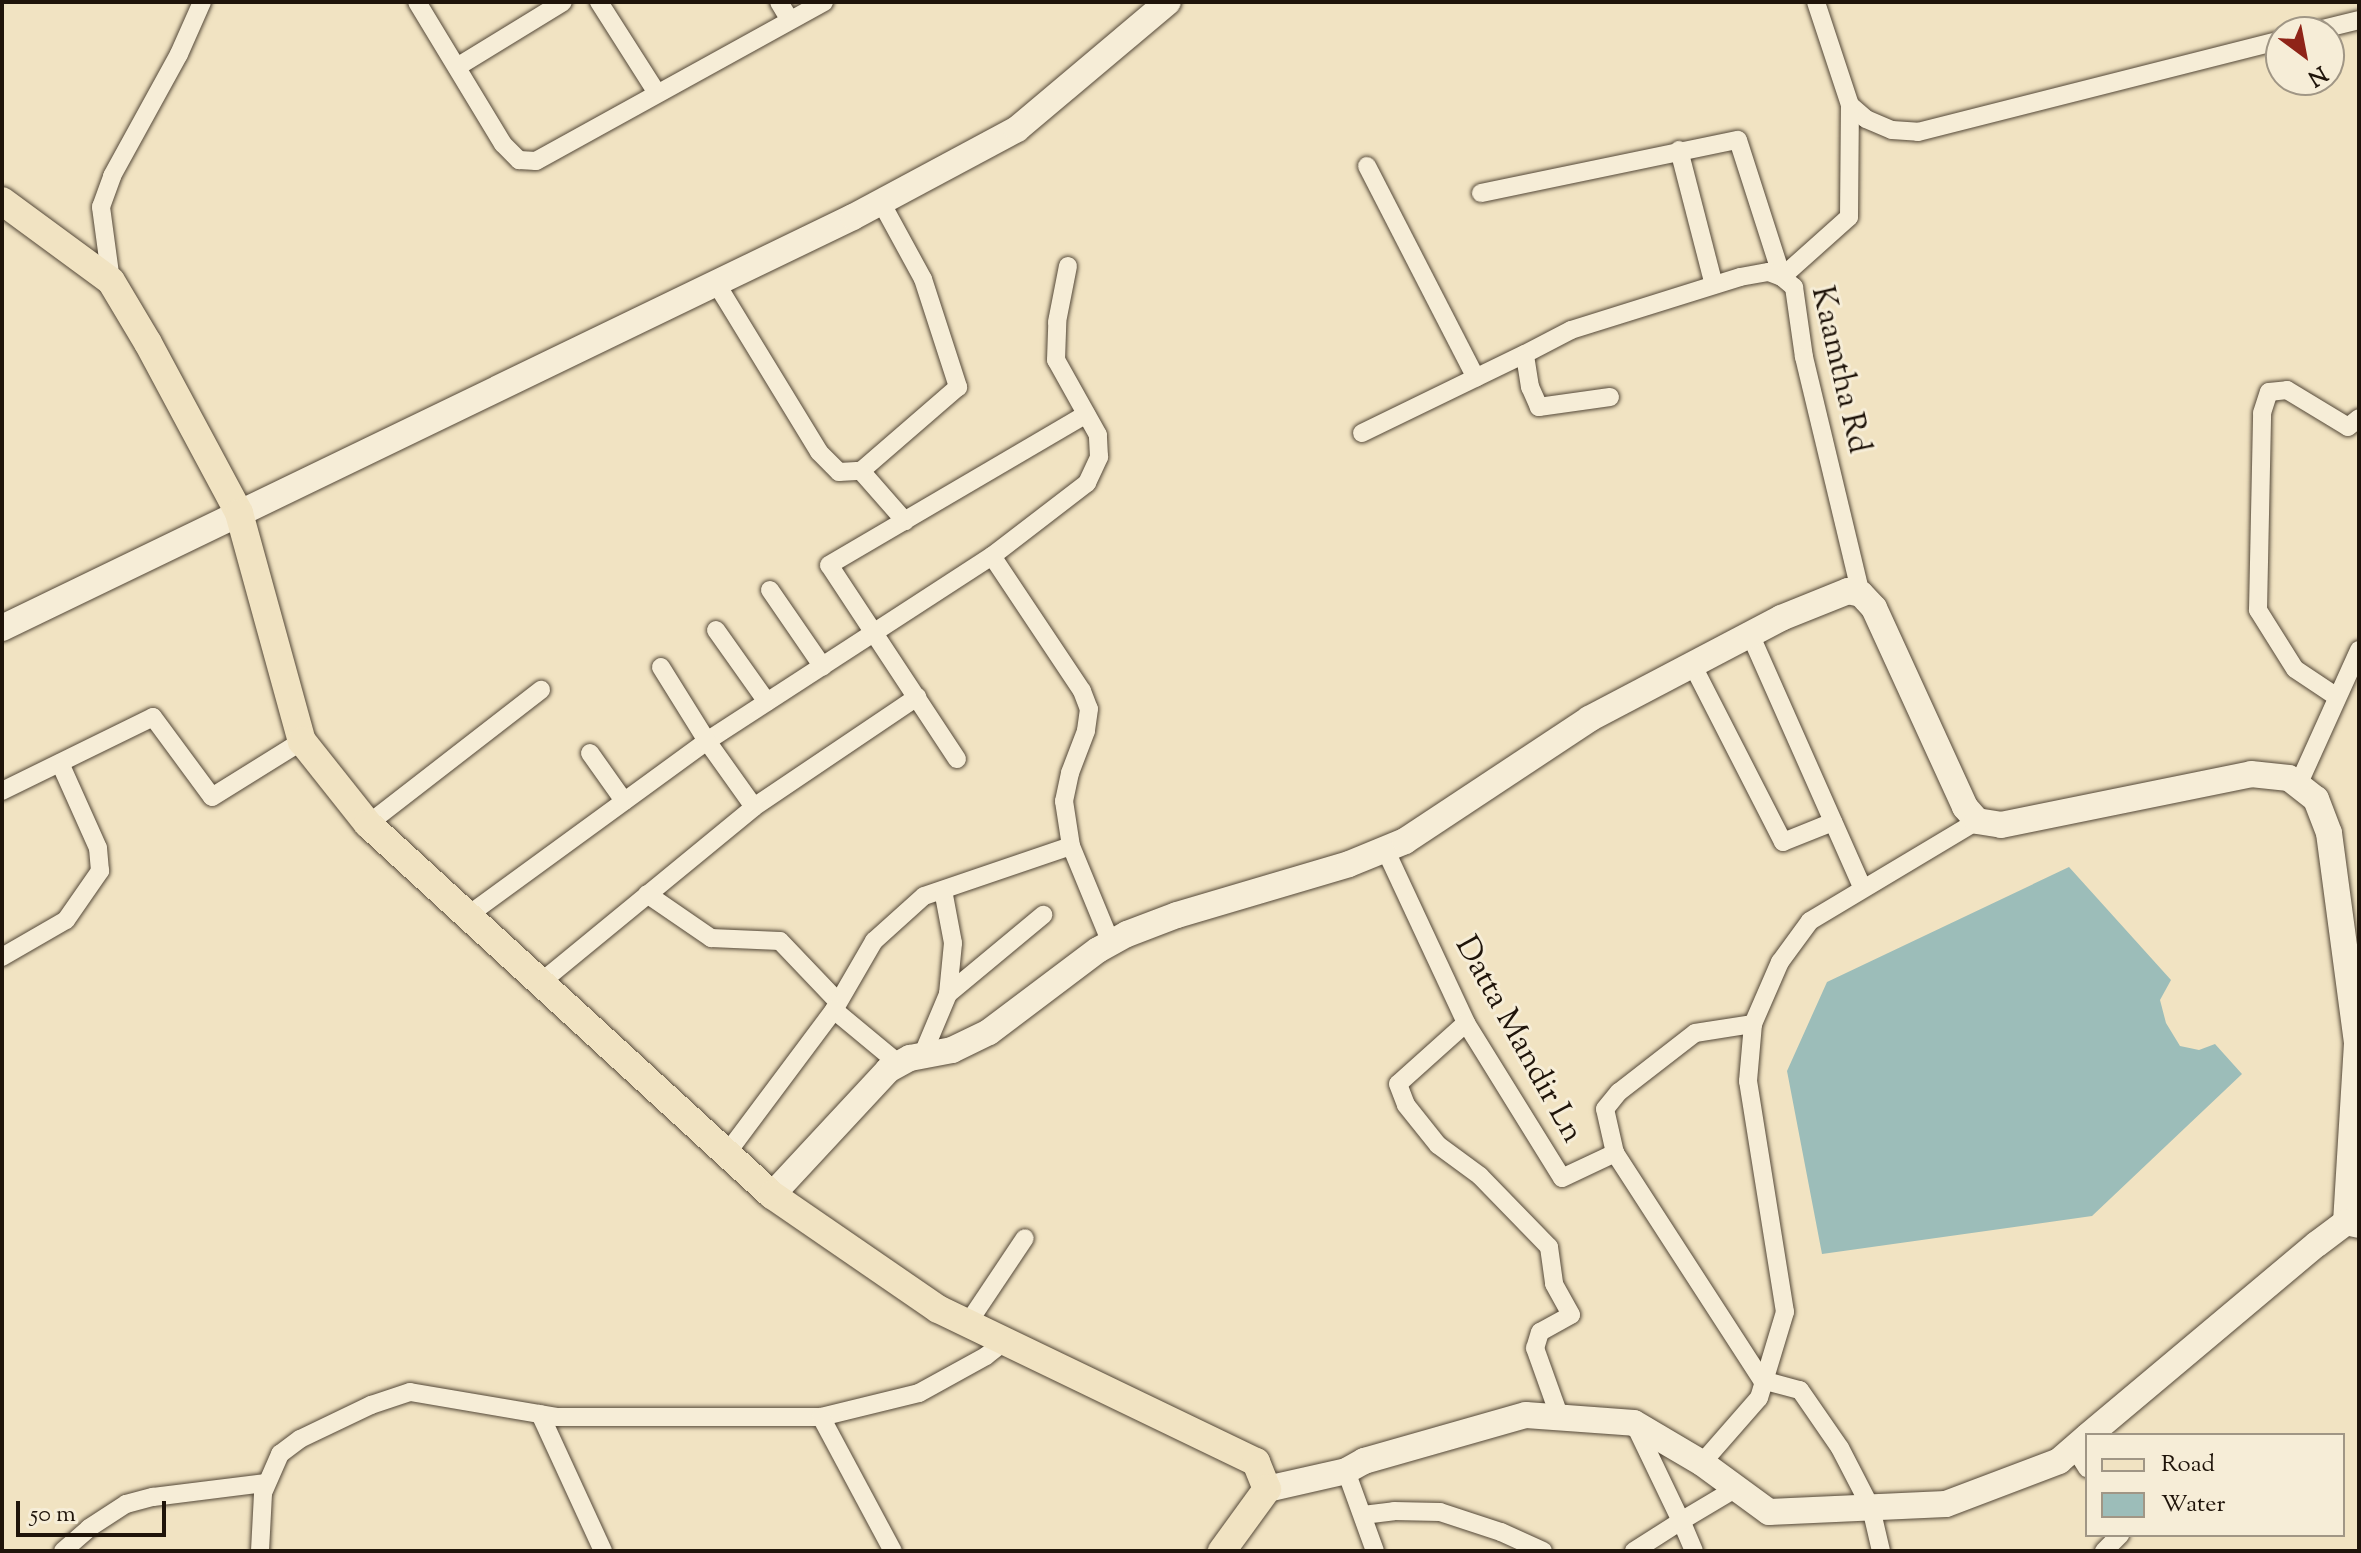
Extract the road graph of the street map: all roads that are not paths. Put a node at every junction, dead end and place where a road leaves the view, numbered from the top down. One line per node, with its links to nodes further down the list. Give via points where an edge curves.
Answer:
1 (202, 2): 21 (street, via 101,207)
2 (417, 2): 11 (street)
3 (563, 2): 11 (street)
4 (599, 2): 12 (street)
5 (779, 2): 9 (street)
6 (824, 2): 9 (street)
7 (1168, 2): 18 (street, via 1017,129)
8 (1816, 2): 13 (street)
9 (790, 20): 12 (street)
10 (2265, 44): 13 (street, via 1918,132 1892,130)
11 (457, 67): 12 (street, via 503,144 519,160 536,161)
12 (657, 93)
13 (1850, 105): 20 (street, via 1849,217)
14 (1679, 150): 16 (street, Kaamtha Rd); 20 (street, Kaamtha Rd, via 1738,140); 23 (street)
15 (1367, 166): 25 (street)
16 (1481, 193)
17 (2, 201): 21 (main road)
18 (881, 202): 22 (street); 30 (street, via 923,279 958,387)
19 (1068, 266): 27 (street, via 1056,360)
20 (1782, 277): 23 (street, via 1769,272); 35 (street, Kaamtha Rd, via 1794,287 1804,357)
21 (111, 281): 31 (main road)
22 (716, 283): 30 (street, via 819,452 839,472); 31 (street)
23 (1714, 285): 24 (street, via 1571,330)
24 (1525, 354): 25 (street); 26 (street, via 1539,407)
25 (1476, 378): 29 (street)
26 (1610, 397)
27 (1086, 414): 32 (street); 33 (street, via 1098,435 1099,457 1087,483)
28 (2359, 418): 46 (street, via 2348,427 2287,390 2269,392 2262,413 2258,610 2295,669)
29 (1362, 433)
30 (861, 471): 32 (street)
31 (239, 513): 36 (street); 48 (main road)
32 (905, 521): 38 (street, via 829,565)
33 (992, 556): 38 (street); 60 (street, via 1089,709 1064,801)
34 (770, 590): 43 (street)
35 (1861, 594): 39 (street, via 1848,591); 57 (street, via 1874,608 1965,807)
36 (2, 628)
37 (716, 630): 47 (street)
38 (874, 634): 43 (street); 45 (street)
39 (1750, 634): 41 (street); 58 (street)
40 (2359, 650): 46 (street)
41 (1692, 664): 58 (street, via 1783,842); 61 (street, via 1589,719 1405,841)
42 (661, 667): 49 (street)
43 (823, 667): 47 (street)
44 (541, 690): 59 (street)
45 (917, 697): 51 (street); 56 (street)
46 (2337, 697): 53 (street)
47 (767, 702): 49 (street)
48 (302, 741): 52 (street, via 212,797 153,717); 59 (main road)
49 (707, 741): 55 (street); 56 (street)
50 (590, 753): 55 (street)
51 (957, 759)
52 (60, 763): 54 (street); 68 (street, via 98,848 100,871 66,920)
53 (2299, 783): 57 (street, via 2251,774 2001,825); 75 (street, via 2316,799 2329,833 2357,1043)
54 (2, 791)
55 (624, 801): 66 (street)
56 (754, 807): 64 (street)
57 (1977, 821): 62 (street)
58 (1833, 822): 62 (street)
59 (368, 824): 66 (main road)
60 (1071, 846): 63 (street); 67 (street)
61 (1385, 849): 67 (street, via 1177,915); 72 (street, Datta Mandir Ln)
62 (1862, 887): 73 (street, via 1810,921 1780,962)
63 (943, 890): 70 (street, via 953,943); 71 (street, via 924,896 874,941)
64 (647, 894): 69 (street); 71 (street, via 711,938 780,941)
65 (1043, 915): 70 (street)
66 (467, 916): 69 (main road)
67 (1111, 943): 74 (street, via 989,1032 952,1050)
68 (2, 957)
69 (540, 983): 76 (main road)
70 (948, 994): 74 (street)
71 (836, 1006): 74 (street); 76 (street)
72 (1466, 1023): 77 (street, Datta Mandir Ln, via 1562,1178); 86 (street, via 1398,1084 1406,1105 1438,1145 1480,1176 1549,1247 1554,1284 1571,1315 1540,1332 1535,1348)
73 (1753, 1024): 77 (street, via 1695,1033 1619,1092 1605,1109); 83 (street, via 1748,1081 1785,1312)
74 (911, 1060): 78 (street, via 867,1091)
75 (2357, 1090): 79 (street)
76 (727, 1153): 78 (main road)
77 (1615, 1153): 83 (street, Datta Mandir Ln)
78 (772, 1195): 81 (main road, via 938,1309)
79 (2353, 1224): 88 (street)
80 (1025, 1238): 81 (street)
81 (968, 1323): 82 (main road)
82 (1005, 1341): 85 (street, via 919,1393); 93 (main road, via 1256,1462)
83 (1762, 1380): 90 (street, via 1759,1398); 95 (street, via 1800,1390 1840,1448)
84 (540, 1414): 85 (street); 92 (street, via 410,1392 300,1439 280,1454); 101 (street)
85 (821, 1417): 98 (street)
86 (1560, 1418): 87 (street); 91 (street, via 1526,1415 1364,1461)
87 (1634, 1423): 90 (street); 97 (street)
88 (2101, 1433)
89 (2084, 1447): 95 (street, via 1946,1504)
90 (1702, 1463): 94 (street)
91 (1346, 1471): 93 (street); 96 (street)
92 (266, 1483): 99 (street, via 126,1504); 100 (street)
93 (1267, 1489): 102 (main road)
94 (1735, 1489): 95 (street, via 1769,1512); 97 (street)
95 (1871, 1508): 107 (street)
96 (1363, 1515): 103 (street); 104 (street, via 1440,1512)
97 (1681, 1521): 105 (street); 106 (street)
98 (883, 1548)
99 (63, 1551)
100 (260, 1551)
101 (603, 1551)
102 (1222, 1551)
103 (1375, 1551)
104 (1543, 1551)
105 (1634, 1551)
106 (1694, 1551)
107 (1881, 1551)

